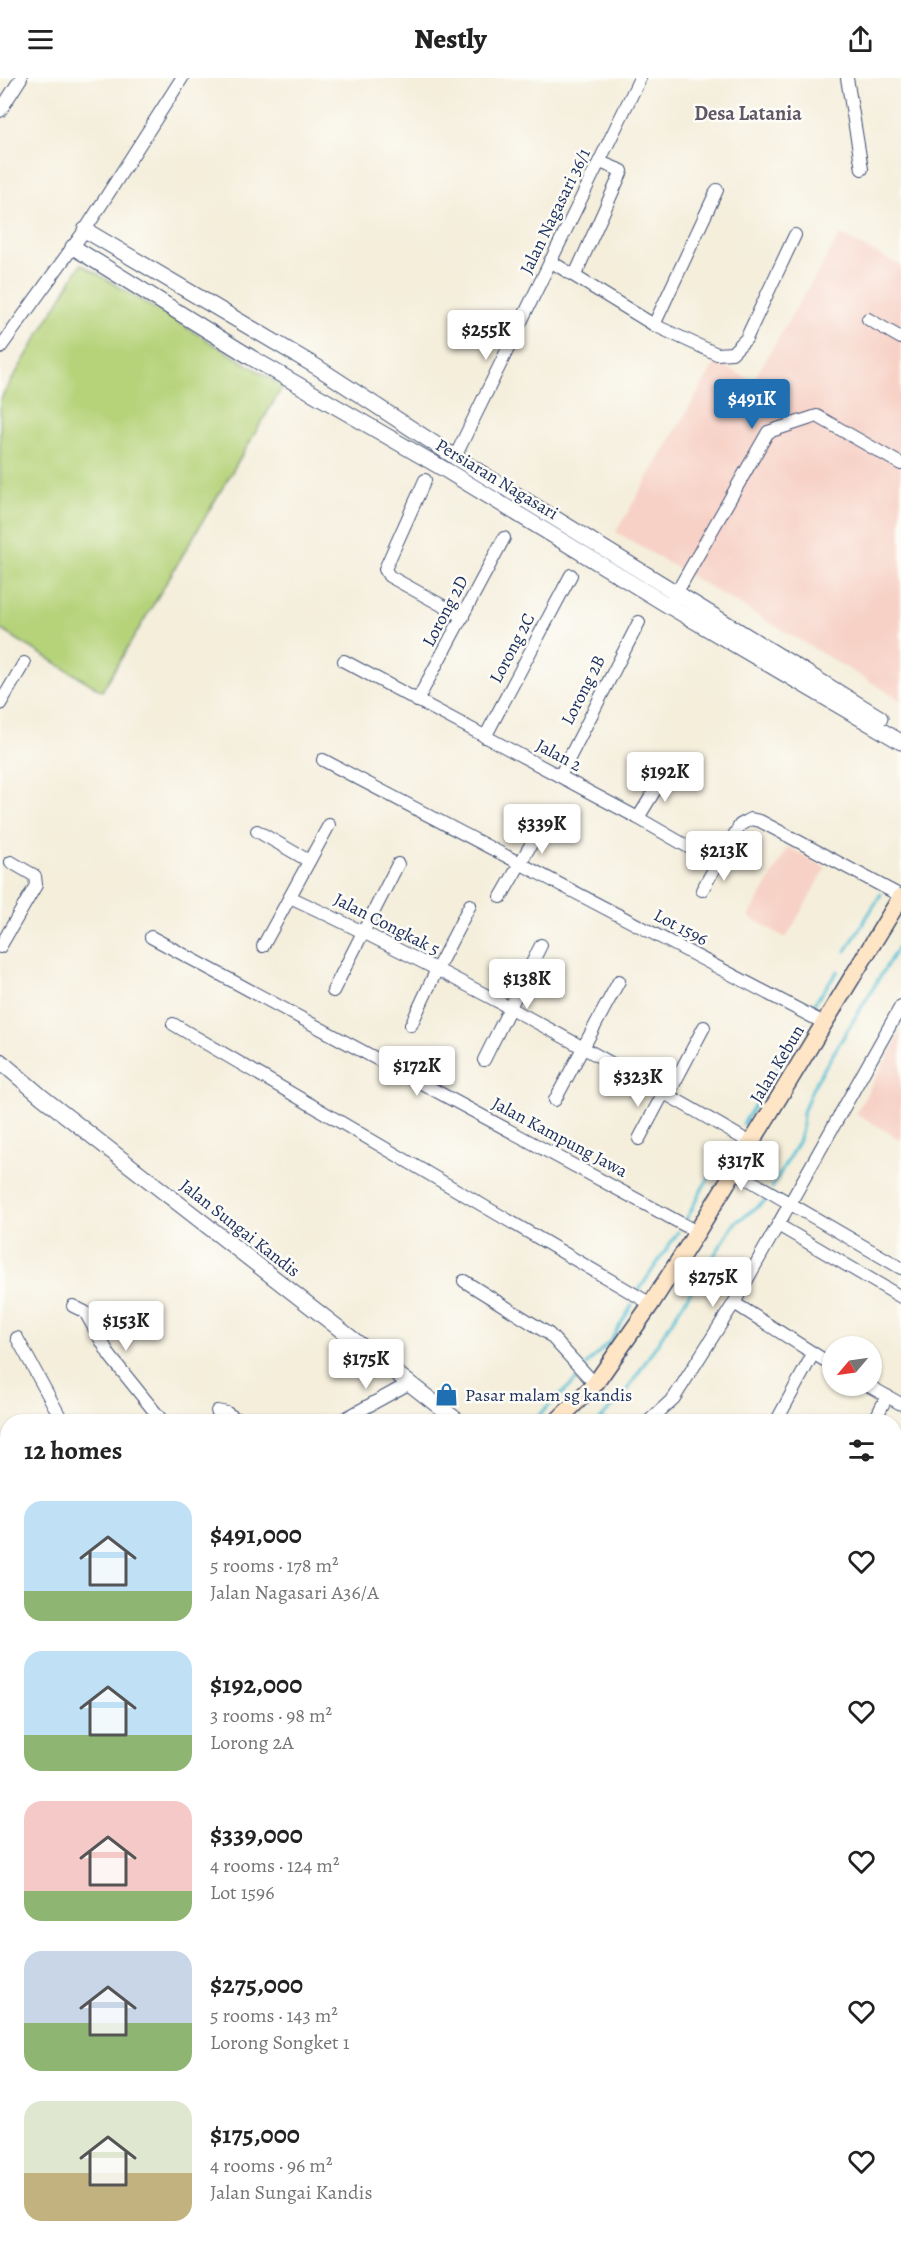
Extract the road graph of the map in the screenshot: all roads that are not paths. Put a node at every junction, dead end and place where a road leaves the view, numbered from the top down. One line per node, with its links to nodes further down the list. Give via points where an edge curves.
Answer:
1 (21, 78): 5 (street)
2 (182, 78): 9 (street)
3 (640, 78): 6 (street, Jalan Nagasari 36/1)
4 (847, 78): 7 (street)
5 (0, 111)
6 (600, 162): 13 (street, Jalan Nagasari 36/1); 15 (street, via 622,171)
7 (862, 169)
8 (717, 190): 17 (street)
9 (86, 230): 11 (street, Persiaran Nagasari); 12 (street)
10 (795, 235): 17 (street, via 746,339 732,353 717,354)
11 (109, 244): 14 (street, via 97,243 92,248); 20 (street, Persiaran Nagasari, via 317,367)
12 (73, 248): 14 (street, Persiaran Nagasari); 19 (street)
13 (550, 261): 15 (street); 20 (street, Jalan Nagasari 36/1)
14 (100, 264): 25 (street, Persiaran Nagasari, via 448,472)
15 (575, 275): 17 (street)
16 (868, 319): 18 (street)
17 (654, 325)
18 (901, 338)
19 (0, 348)
20 (455, 457): 25 (street, Persiaran Nagasari)
21 (901, 464): 25 (street, via 817,416 768,432)
22 (425, 480): 26 (street, via 385,569 389,576)
23 (504, 538): 26 (street, Lorong 2D)
24 (571, 576): 33 (street, Lorong 2C)
25 (672, 599): 32 (street, Persiaran Nagasari); 34 (street, Persiaran Nagasari)
26 (463, 617): 30 (street, Lorong 2D)
27 (639, 622): 37 (street, Lorong 2B)
28 (344, 661): 30 (street, Jalan 2)
29 (24, 663): 31 (street)
30 (417, 701): 33 (street, Jalan 2)
31 (0, 704)
32 (901, 731)
33 (484, 737): 37 (street, Jalan 2)
34 (901, 742)
35 (323, 760): 46 (street, Lot 1596)
36 (666, 772): 38 (street)
37 (560, 776): 38 (street, Jalan 2)
38 (638, 818): 42 (street, Jalan 2, via 709,859)
39 (329, 825): 43 (street)
40 (256, 831): 43 (street)
41 (538, 832): 46 (street)
42 (720, 859): 47 (street); 50 (street, via 740,825 751,819)
43 (309, 861): 48 (street)
44 (11, 862): 56 (street, via 35,876 36,885)
45 (398, 864): 52 (street)
46 (520, 864): 49 (street); 62 (street, Lot 1596)
47 (702, 890)
48 (290, 897): 52 (street, Jalan Congkak 5); 55 (street)
49 (501, 897)
50 (901, 897): 62 (main road, Jalan Kebun)
51 (470, 905): 57 (street)
52 (363, 931): 57 (street, Jalan Congkak 5); 59 (street)
53 (151, 937): 76 (street, Jalan Kampung Jawa)
54 (541, 945): 61 (street)
55 (263, 946)
56 (0, 947)
57 (437, 969): 61 (street, Jalan Congkak 5); 64 (street)
58 (619, 981): 66 (street)
59 (333, 990)
60 (901, 1006): 74 (street)
61 (511, 1008): 66 (street, Jalan Congkak 5); 67 (street)
62 (824, 1023): 72 (main road, Jalan Kebun)
63 (173, 1024): 81 (street)
64 (411, 1025)
65 (704, 1027): 69 (street)
66 (584, 1047): 69 (street, Jalan Congkak 5); 70 (street)
67 (484, 1060)
68 (0, 1061): 86 (street, Jalan Sungai Kandis)
69 (666, 1094): 71 (street); 72 (street, Jalan Congkak 5)
70 (555, 1100)
71 (639, 1139)
72 (751, 1143): 73 (main road, Jalan Kebun)
73 (734, 1171): 74 (street); 76 (main road, Jalan Kebun)
74 (785, 1200): 75 (street); 77 (street)
75 (778, 1225): 79 (street); 80 (street)
76 (697, 1232): 81 (main road, Jalan Kebun)
77 (901, 1268)
78 (464, 1281): 87 (street, via 549,1334)
79 (901, 1297)
80 (734, 1303): 84 (street); 98 (street, via 674,1398)
81 (651, 1304): 87 (main road, Jalan Kebun)
82 (73, 1306): 93 (street, via 86,1312 110,1356)
83 (17, 1338): 92 (street)
84 (813, 1354): 85 (street); 99 (street)
85 (822, 1359)
86 (408, 1384): 95 (street); 96 (street, Jalan Sungai Kandis)
87 (596, 1384): 97 (main road, Jalan Kebun)
88 (882, 1393): 89 (street)
89 (887, 1396): 90 (street); 100 (street)
90 (901, 1404)
91 (217, 1411): 94 (street)
92 (59, 1414)
93 (157, 1414)
94 (229, 1414)
95 (354, 1414)
96 (448, 1414)
97 (564, 1414)
98 (659, 1414)
99 (780, 1414)
100 (878, 1414)

